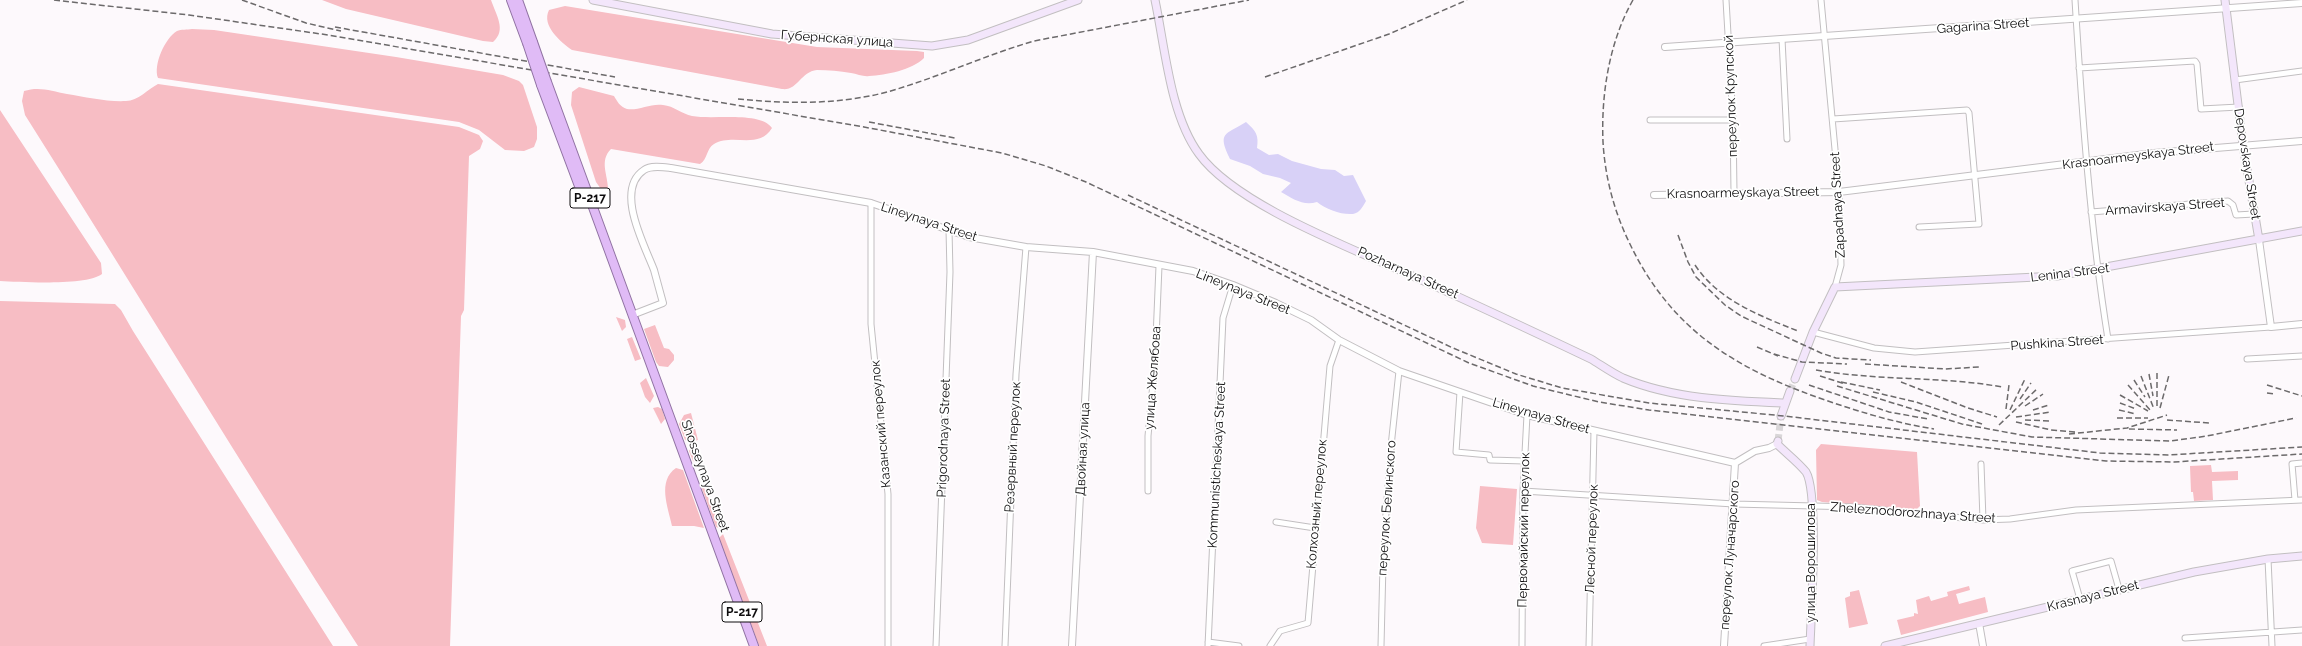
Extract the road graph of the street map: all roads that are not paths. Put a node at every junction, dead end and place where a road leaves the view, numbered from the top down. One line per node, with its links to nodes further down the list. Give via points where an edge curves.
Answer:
1 (511, 0): 15 (highway, Р-217)
2 (518, 0): 15 (highway, Р-217)
3 (593, 0): 4 (main road, Губернская улица, via 772,34 932,46 968,40)
4 (1078, 0)
5 (1155, 0): 58 (main road, Pozharnaya Street, via 1173,89 1185,127 1199,154 1228,183 1278,213 1591,359 1622,378 1674,393 1717,399)
6 (1726, 0): 16 (street, переулок Крупской)
7 (1821, 0): 13 (street, Zapadnaya Street)
8 (2075, 0): 12 (street)
9 (2225, 0): 11 (main road, Depovskaya Street)
10 (2302, 2): 11 (street, Gagarina Street)
11 (2226, 8): 12 (street, Gagarina Street); 20 (main road, Depovskaya Street)
12 (2076, 19): 13 (street, Gagarina Street); 18 (street)
13 (1826, 37): 14 (street, Gagarina Street); 22 (street, Zapadnaya Street)
14 (1782, 39): 16 (street, Gagarina Street); 25 (street)
15 (530, 42): 46 (highway, Shosseynaya Street / Р-217, bridge, via 620,294)
16 (1729, 42): 17 (street, Gagarina Street); 24 (street, переулок Крупской)
17 (1664, 47)
18 (2079, 68): 21 (street, via 2195,61 2201,109); 28 (street)
19 (2302, 71): 20 (street)
20 (2235, 80): 21 (main road, Depovskaya Street)
21 (2239, 107): 27 (main road, Depovskaya Street)
22 (1833, 119): 29 (street, via 1967,110); 31 (street, Zapadnaya Street)
23 (1650, 120): 24 (street)
24 (1733, 120): 30 (street, переулок Крупской)
25 (1787, 139)
26 (2302, 141): 27 (street, Krasnoarmeyskaya Street)
27 (2243, 145): 28 (street, Krasnoarmeyskaya Street); 35 (main road, Depovskaya Street)
28 (2088, 162): 29 (street, Krasnoarmeyskaya Street); 34 (street)
29 (1974, 175): 31 (street, Krasnoarmeyskaya Street); 36 (street, via 1979,224)
30 (1734, 192): 31 (street, Krasnoarmeyskaya Street); 32 (street, Krasnoarmeyskaya Street)
31 (1839, 192): 45 (street, Zapadnaya Street, via 1840,265)
32 (1654, 195)
33 (871, 203): 37 (street, Lineynaya Street); 46 (street, Lineynaya Street, via 656,167 644,170 636,178 631,194 631,206 663,303); 88 (street, Казанский переулок, via 872,324 888,494)
34 (2091, 212): 35 (street, Armavirskaya Street, via 2228,202 2233,205 2238,216); 43 (street)
35 (2254, 214): 39 (main road, Depovskaya Street)
36 (1919, 227)
37 (949, 230): 40 (street, Lineynaya Street, via 969,237); 89 (street, Prigorodnaya Street, via 950,272)
38 (2302, 232): 39 (main road, Lenina Street)
39 (2259, 240): 43 (main road, Lenina Street); 48 (street, Depovskaya Street)
40 (1026, 248): 41 (street, Lineynaya Street); 90 (street, Резервный переулок, via 1016,374)
41 (1093, 252): 42 (street, Lineynaya Street); 91 (street, Двойная улица)
42 (1159, 266): 44 (street, Lineynaya Street, via 1193,271); 67 (street, улица Желябова, via 1155,362 1148,436)
43 (2097, 270): 45 (main road, Lenina Street, via 2008,280); 50 (street)
44 (1233, 285): 51 (street, Lineynaya Street, via 1311,320); 86 (street, Kommunisticheskaya Street, via 1223,318)
45 (1835, 287): 49 (main road, Zapadnaya Street)
46 (632, 315): 87 (highway, Shosseynaya Street / Р-217)
47 (2302, 324): 48 (street, Pushkina Street)
48 (2271, 328): 50 (street, Pushkina Street)
49 (1813, 332): 50 (street, Pushkina Street, via 1898,352 1948,351); 55 (main road, Zapadnaya Street)
50 (2108, 339)
51 (1339, 340): 54 (street, Lineynaya Street); 76 (street, Колхозный переулок, via 1330,366)
52 (2302, 356): 53 (street)
53 (2247, 359)
54 (1399, 371): 57 (street, Lineynaya Street); 94 (street, переулок Белинского, via 1390,448 1383,553)
55 (1795, 379)
56 (1790, 391): 58 (main road)
57 (1460, 392): 59 (street, Lineynaya Street); 63 (street, via 1456,452 1489,454 1490,460)
58 (1784, 403): 60 (main road)
59 (1527, 415): 61 (street, Lineynaya Street); 63 (street, Первомайский переулок)
60 (1781, 416)
61 (1594, 432): 65 (street, Lineynaya Street); 69 (street, Лесной переулок)
62 (1778, 443): 65 (street, via 1755,451); 73 (main road, улица Ворошилова, via 1806,473)
63 (1524, 461): 68 (street, Первомайский переулок)
64 (2302, 463): 70 (street, via 2292,464)
65 (1736, 464): 72 (street, переулок Луначарского)
66 (1981, 464): 74 (street)
67 (1148, 490)
68 (1523, 491): 69 (street, Zheleznodorozhnaya Street); 95 (street, Первомайский переулок)
69 (1593, 494): 72 (street, Zheleznodorozhnaya Street); 96 (street, Лесной переулок)
70 (2295, 500): 71 (street, Zheleznodorozhnaya Street); 74 (street, Zheleznodorozhnaya Street, via 2076,510)
71 (2302, 500)
72 (1734, 504): 73 (street, Zheleznodorozhnaya Street); 97 (street, переулок Луначарского)
73 (1812, 505): 74 (street, Zheleznodorozhnaya Street); 85 (main road, улица Ворошилова)
74 (1983, 520)
75 (1276, 522): 76 (street)
76 (1315, 528): 93 (street, Колхозный переулок, via 1308,624 1280,631)
77 (2302, 556): 78 (main road, Krasnaya Street)
78 (2268, 559): 79 (main road, Krasnaya Street); 83 (street)
79 (2119, 589): 80 (main road, Krasnaya Street); 80 (street, via 2112,561 2072,572)
80 (2080, 599): 81 (main road, Krasnaya Street)
81 (1979, 623): 99 (main road, Krasnaya Street); 100 (street)
82 (2302, 630): 83 (street)
83 (2271, 632): 84 (street); 101 (street)
84 (2185, 638)
85 (1810, 643): 98 (street)
86 (1208, 644): 92 (street)
87 (754, 646)
88 (888, 646)
89 (936, 646)
90 (1005, 646)
91 (1072, 646)
92 (1239, 646)
93 (1270, 646)
94 (1381, 646)
95 (1522, 646)
96 (1589, 646)
97 (1724, 646)
98 (1764, 646)
99 (1885, 646)
100 (1982, 646)
101 (2272, 646)

